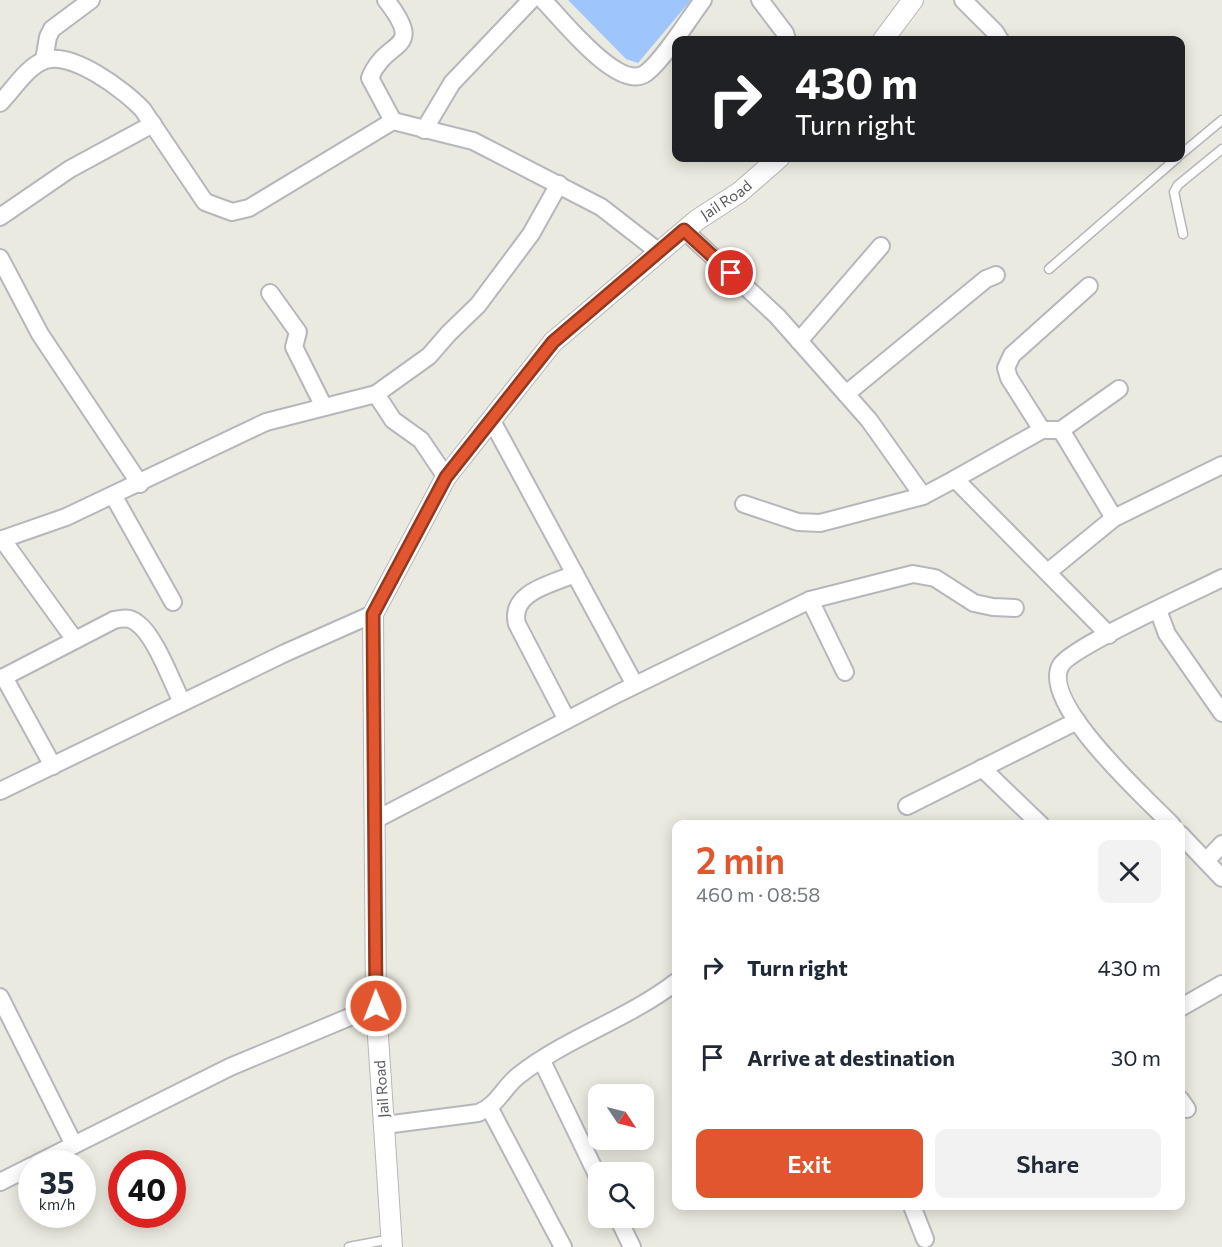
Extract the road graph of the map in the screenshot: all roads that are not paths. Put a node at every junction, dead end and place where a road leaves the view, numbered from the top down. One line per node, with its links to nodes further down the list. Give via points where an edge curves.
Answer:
1 (91, 0): 14 (street, via 52,29)
2 (386, 0): 17 (street, via 406,30 404,39 370,78)
3 (531, 0): 19 (street, via 452,83)
4 (543, 0): 13 (street, via 582,43 632,78 645,74)
5 (703, 0): 9 (street)
6 (760, 0): 10 (street)
7 (913, 0): 11 (street)
8 (963, 0): 12 (street)
9 (676, 36)
10 (786, 36)
11 (886, 36)
12 (998, 36)
13 (672, 41)
14 (44, 60): 15 (street); 18 (street, via 59,59 96,73 131,97)
15 (0, 103)
16 (1222, 120): 21 (lane)
17 (393, 122): 18 (street, via 249,208 232,212 205,202); 19 (street)
18 (153, 124): 25 (street, via 70,169)
19 (424, 130): 24 (street, via 473,141)
20 (1222, 149): 27 (lane, via 1178,184 1174,192)
21 (1185, 150)
22 (774, 162): 26 (street, Jail Road, via 740,192)
23 (1172, 162): 31 (lane)
24 (560, 184): 29 (street, via 601,207); 37 (street, via 531,234 478,305 429,356)
25 (0, 217)
26 (684, 230): 29 (street, Jail Road); 35 (street)
27 (1183, 234)
28 (881, 246): 35 (street)
29 (659, 252): 40 (street, Jail Road, via 553,342)
30 (0, 258): 46 (street, via 40,334)
31 (1049, 269)
32 (996, 275): 38 (street, via 986,279)
33 (1089, 286): 41 (street, via 1012,355 1006,368)
34 (270, 293): 39 (street, via 298,332 294,347)
35 (799, 340): 38 (street)
36 (1119, 389): 42 (street)
37 (376, 394): 39 (street); 44 (street, via 393,420 421,440)
38 (846, 394): 48 (street)
39 (324, 407): 46 (street, via 266,422)
40 (492, 421): 44 (street, Jail Road); 53 (street)
41 (1042, 430): 42 (street); 45 (street)
42 (1061, 430): 50 (street)
43 (1222, 465): 50 (street)
44 (446, 477): 59 (street, Jail Road)
45 (955, 479): 48 (street); 52 (street)
46 (140, 484): 47 (street)
47 (113, 495): 51 (street); 56 (street)
48 (923, 496): 49 (street, via 820,523 798,522)
49 (744, 504)
50 (1114, 518): 52 (street)
51 (1, 540): 61 (street)
52 (1048, 572): 60 (street)
53 (575, 574): 64 (street); 67 (street, via 528,594 514,613)
54 (1222, 578): 58 (street)
55 (810, 600): 57 (street, via 913,574 935,578 974,603); 62 (street); 64 (street)
56 (173, 602)
57 (1015, 608)
58 (1158, 610): 60 (street); 66 (street, via 1167,634)
59 (373, 614): 65 (street); 73 (street, Jail Road)
60 (1109, 634): 68 (street, via 1067,659 1058,673 1060,693)
61 (75, 640): 63 (street); 65 (street, via 114,620 127,618 138,623)
62 (845, 672)
63 (2, 678): 69 (street)
64 (635, 685): 67 (street)
65 (182, 702): 69 (street)
66 (1222, 713)
67 (567, 720): 73 (street)
68 (1077, 721): 70 (street); 75 (street)
69 (53, 766): 71 (street)
70 (982, 768): 72 (street); 74 (street)
71 (0, 791)
72 (907, 806)
73 (375, 820): 84 (street, Jail Road)
74 (1036, 820)
75 (1167, 820)
76 (1185, 839): 78 (street)
77 (1222, 844): 78 (street)
78 (1206, 861): 79 (street)
79 (1222, 878)
80 (1222, 984): 83 (street)
81 (672, 985): 85 (street, via 649,1003)
82 (0, 998): 88 (street)
83 (1185, 1005)
84 (376, 1006): 87 (street, Jail Road); 88 (street, via 230,1067)
85 (542, 1061): 86 (street, via 517,1077); 90 (street)
86 (490, 1109): 87 (street); 97 (street)
87 (385, 1125): 96 (street, Jail Road)
88 (74, 1145): 89 (street)
89 (64, 1150)
90 (591, 1162)
91 (18, 1173): 92 (street)
92 (0, 1182)
93 (914, 1210): 95 (street)
94 (623, 1228): 99 (street)
95 (925, 1239)
96 (392, 1243): 98 (lane)
97 (559, 1244)
98 (349, 1247)
99 (632, 1247)

